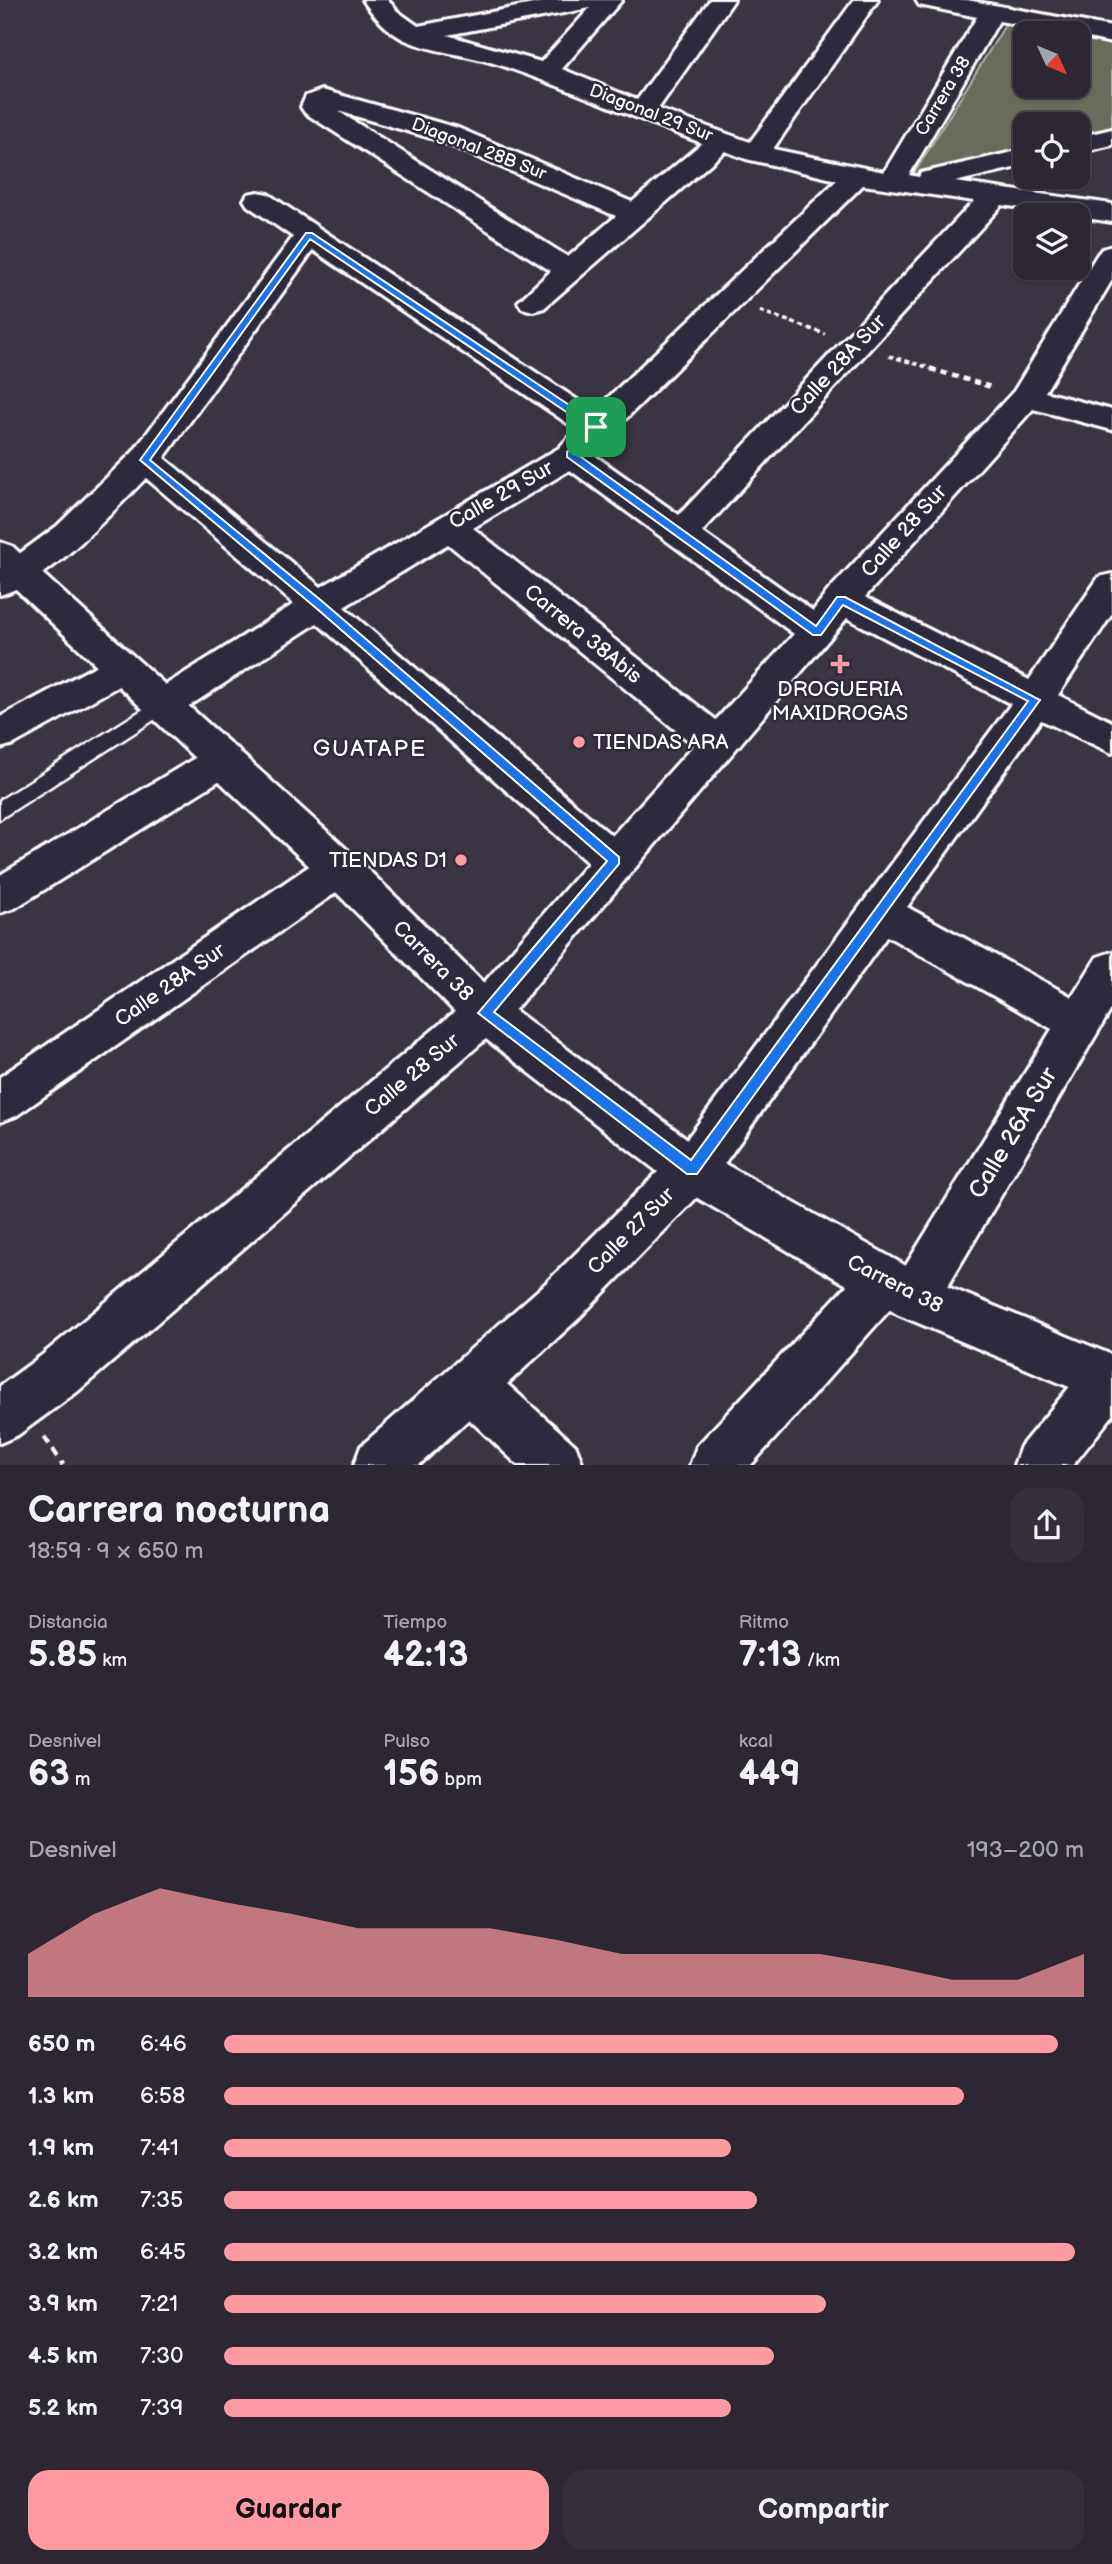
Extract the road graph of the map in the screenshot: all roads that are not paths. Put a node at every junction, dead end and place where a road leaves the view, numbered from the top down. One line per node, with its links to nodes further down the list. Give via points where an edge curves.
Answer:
1 (484, 0): 7 (street)
2 (593, 0): 9 (street)
3 (610, 0): 11 (street)
4 (722, 0): 12 (street)
5 (866, 0): 16 (street)
6 (928, 0): 8 (street)
7 (382, 8): 9 (street)
8 (992, 12): 10 (street); 19 (street, Carrera 38)
9 (413, 34): 11 (street, Diagonal 29 Sur)
10 (1112, 35)
11 (546, 72): 12 (street, Diagonal 29 Sur)
12 (642, 112): 14 (street, Diagonal 29 Sur)
13 (1112, 136): 15 (street)
14 (721, 141): 16 (street, Diagonal 29 Sur); 23 (street)
15 (1090, 142)
16 (756, 153): 18 (street, Diagonal 29 Sur)
17 (1013, 160): 19 (street)
18 (857, 176): 19 (street, Diagonal 29 Sur); 30 (street, Calle 29 Sur)
19 (904, 181): 20 (street)
20 (994, 197): 22 (street); 34 (street, Calle 28A Sur)
21 (258, 200): 24 (street)
22 (1112, 213)
23 (636, 214): 26 (street); 26 (street, Diagonal 28B Sur, via 448,134 319,98 314,107)
24 (309, 235): 30 (street); 32 (street)
25 (1112, 255): 28 (street, Calle 28 Sur)
26 (569, 270): 27 (street)
27 (533, 302)
28 (1026, 397): 29 (street); 37 (street, Calle 28 Sur)
29 (1112, 420)
30 (596, 427): 31 (street, Calle 29 Sur)
31 (571, 455): 33 (street, Calle 29 Sur); 34 (street)
32 (145, 460): 35 (street, via 69,534); 38 (street)
33 (448, 526): 38 (street, Calle 29 Sur); 45 (street, Carrera 38Abis)
34 (682, 533): 39 (street)
35 (7, 570): 40 (street, Carrera 38)
36 (1112, 586): 41 (street, Calle 27 Sur)
37 (841, 600): 39 (street, Calle 28 Sur); 41 (street)
38 (319, 605): 42 (street, Calle 29 Sur); 48 (street)
39 (817, 632): 45 (street, Calle 28 Sur)
40 (122, 668): 42 (street, Carrera 38); 43 (street)
41 (1035, 700): 44 (street); 51 (street, Calle 27 Sur)
42 (164, 704): 46 (street, Carrera 38); 47 (lane)
43 (0, 734)
44 (1112, 739)
45 (718, 743): 48 (street, Calle 28 Sur)
46 (224, 760): 49 (street, Carrera 38); 50 (street)
47 (0, 811)
48 (614, 861): 53 (street, Calle 28 Sur)
49 (339, 868): 53 (street, Carrera 38); 55 (street, Calle 28A Sur)
50 (0, 896)
51 (880, 912): 54 (street); 56 (street, Calle 27 Sur)
52 (1112, 970): 54 (street, Calle 26A Sur)
53 (485, 1013): 56 (street, Carrera 38); 60 (street, Calle 28 Sur, via 59,1374)
54 (1080, 1023): 57 (street, Calle 26A Sur)
55 (0, 1102)
56 (692, 1170): 57 (street, Carrera 38); 59 (street, Calle 27 Sur, via 561,1302)
57 (898, 1289): 58 (street, Carrera 38); 63 (street, Calle 26A Sur)
58 (1110, 1379): 64 (street)
59 (469, 1384): 61 (street, Calle 27 Sur); 62 (street)
60 (0, 1418)
61 (380, 1465)
62 (557, 1465)
63 (716, 1465)
64 (1040, 1465)

